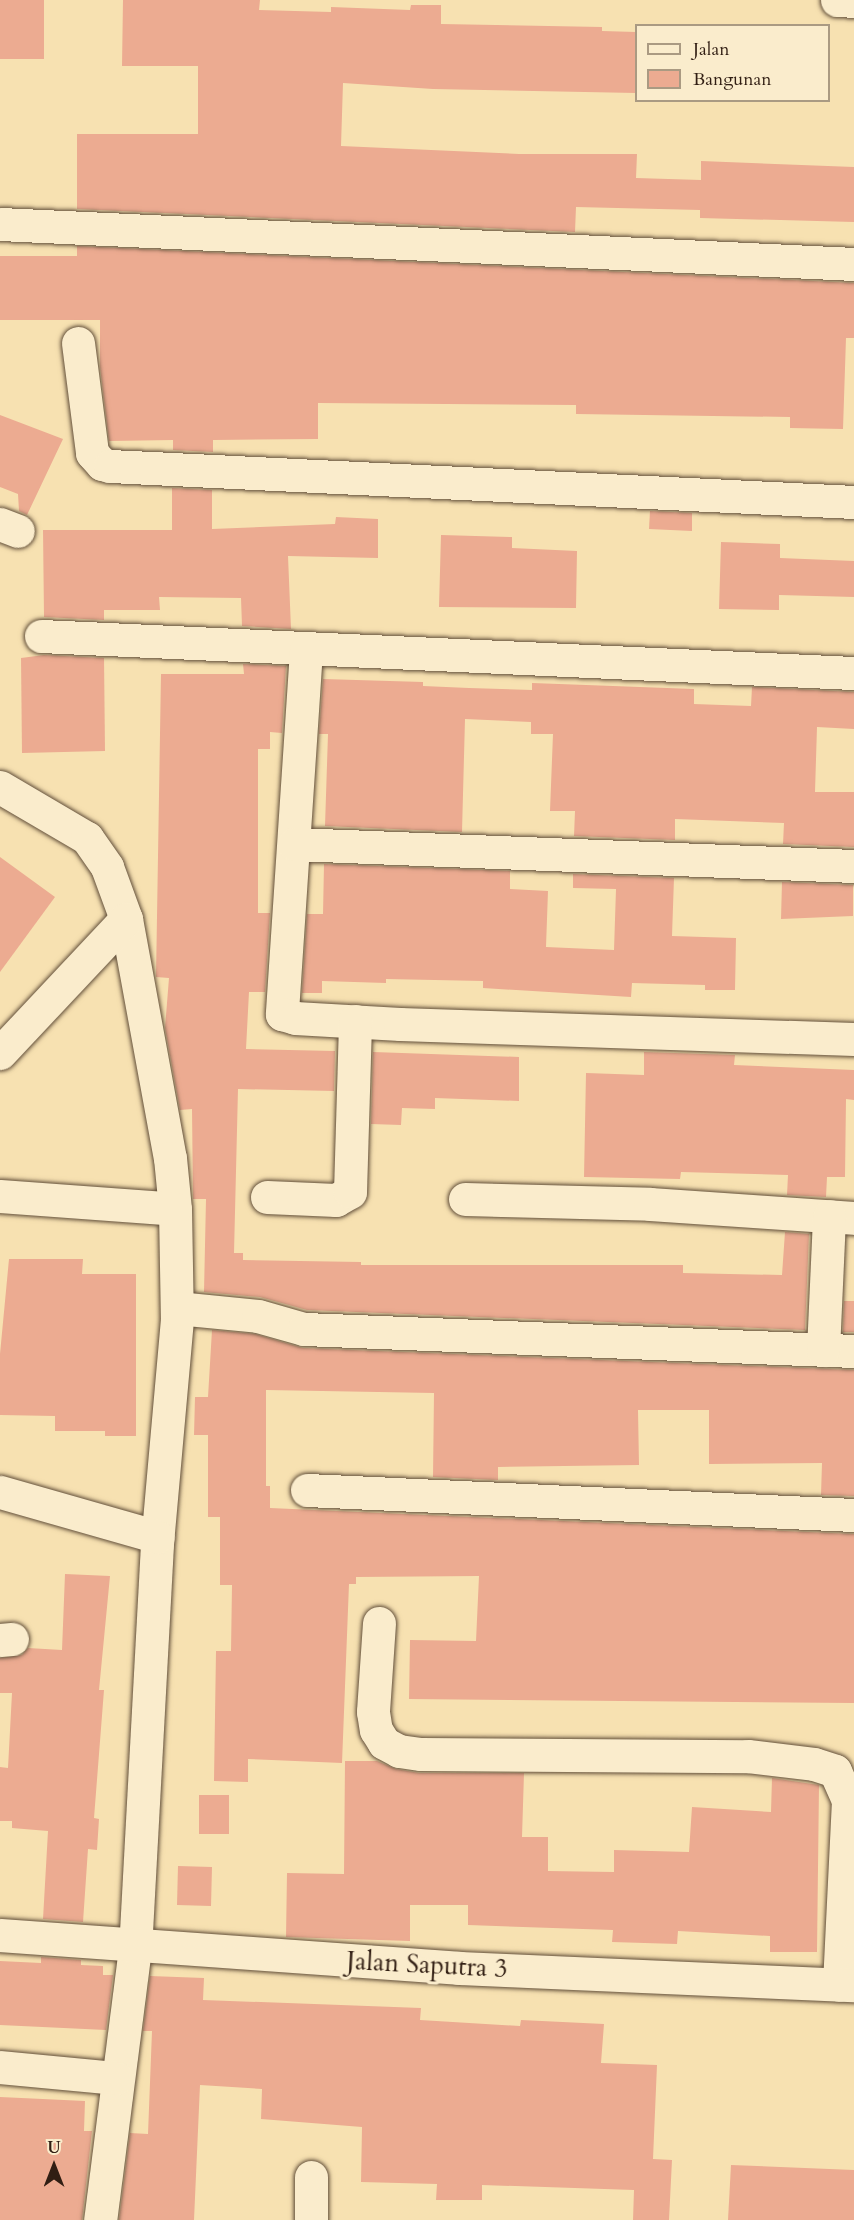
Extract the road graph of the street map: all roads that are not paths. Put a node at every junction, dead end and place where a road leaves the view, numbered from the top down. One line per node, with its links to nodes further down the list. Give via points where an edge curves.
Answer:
1 (837, 0): 2 (street)
2 (854, 1)
3 (0, 224): 4 (street)
4 (854, 264)
5 (78, 343): 6 (street, via 92,453 110,466)
6 (854, 502)
7 (41, 636): 8 (street)
8 (306, 650): 9 (street); 11 (street)
9 (854, 673)
10 (0, 787): 13 (street, via 87,838 107,867)
11 (294, 844): 12 (street); 14 (street, via 281,1011 295,1018)
12 (854, 866)
13 (126, 919): 16 (street); 20 (street, via 170,1158)
14 (355, 1021): 15 (street); 18 (street, via 350,1192 336,1200)
15 (854, 1039)
16 (0, 1053)
17 (0, 1196): 20 (street)
18 (267, 1197)
19 (465, 1199): 21 (street, via 650,1204)
20 (175, 1209): 22 (street)
21 (841, 1217): 23 (street)
22 (177, 1308): 23 (street, via 258,1316 304,1329); 27 (street)
23 (839, 1350)
24 (307, 1490): 26 (street)
25 (0, 1492): 27 (street)
26 (854, 1515)
27 (158, 1537): 30 (street)
28 (379, 1623): 31 (street, via 373,1712 376,1730 384,1743 399,1750 421,1754 748,1756 814,1764 835,1771 848,1800)
29 (0, 1935): 30 (street, Jalan Saputra 3)
30 (135, 1947): 31 (street, Jalan Saputra 3, via 459,1968); 33 (street)
31 (846, 1985)
32 (0, 2067): 33 (street)
33 (116, 2078): 35 (street)
34 (311, 2177): 36 (street)
35 (100, 2220)
36 (311, 2220)

